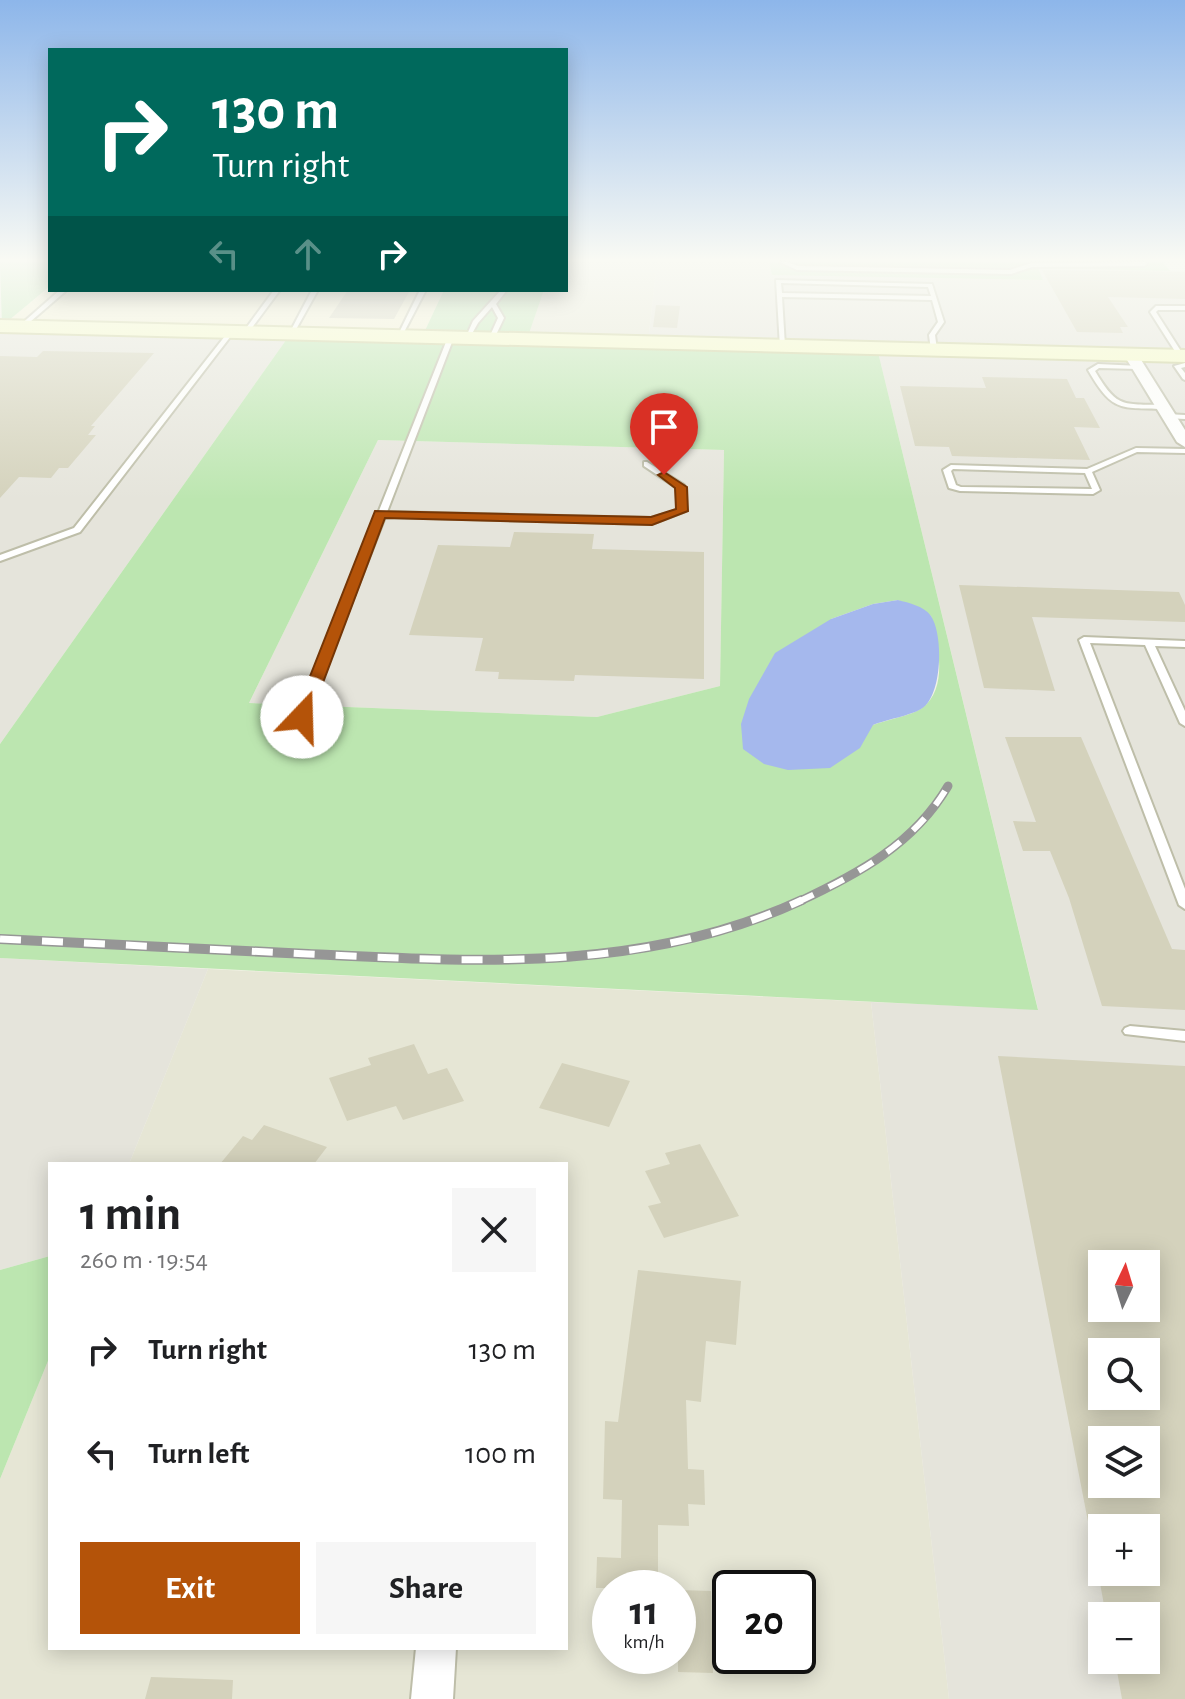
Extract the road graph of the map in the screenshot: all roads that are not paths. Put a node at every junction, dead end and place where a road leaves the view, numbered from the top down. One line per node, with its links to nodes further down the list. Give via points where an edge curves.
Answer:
1 (231, 341): 18 (lane, via 77,530)
2 (458, 341): 17 (lane)
3 (611, 341): 7 (street)
4 (782, 341): 7 (lane)
5 (933, 341): 8 (lane)
6 (1172, 341): 9 (lane)
7 (782, 346): 8 (street)
8 (934, 350): 10 (street)
9 (1184, 359): 10 (street); 11 (lane, via 1177,366)
10 (1134, 361): 12 (street); 12 (lane, via 1091,370 1109,401)
11 (1185, 378)
12 (1173, 413): 13 (street)
13 (1185, 442)
14 (1185, 451): 16 (lane, via 1136,450)
15 (647, 464): 17 (lane, via 681,487 682,511 652,521)
16 (1088, 471): 16 (lane, via 951,467 947,470 952,486 960,489 1093,492)
17 (380, 514): 22 (lane)
18 (0, 558)
19 (1148, 642): 20 (lane); 21 (lane); 24 (lane, via 1084,640)
20 (1185, 644)
21 (1181, 707): 23 (lane)
22 (302, 717)
23 (1185, 723)
24 (1185, 905)
25 (1130, 1031): 26 (lane)
26 (1185, 1036)
27 (436, 1650): 28 (street)
28 (432, 1699)

